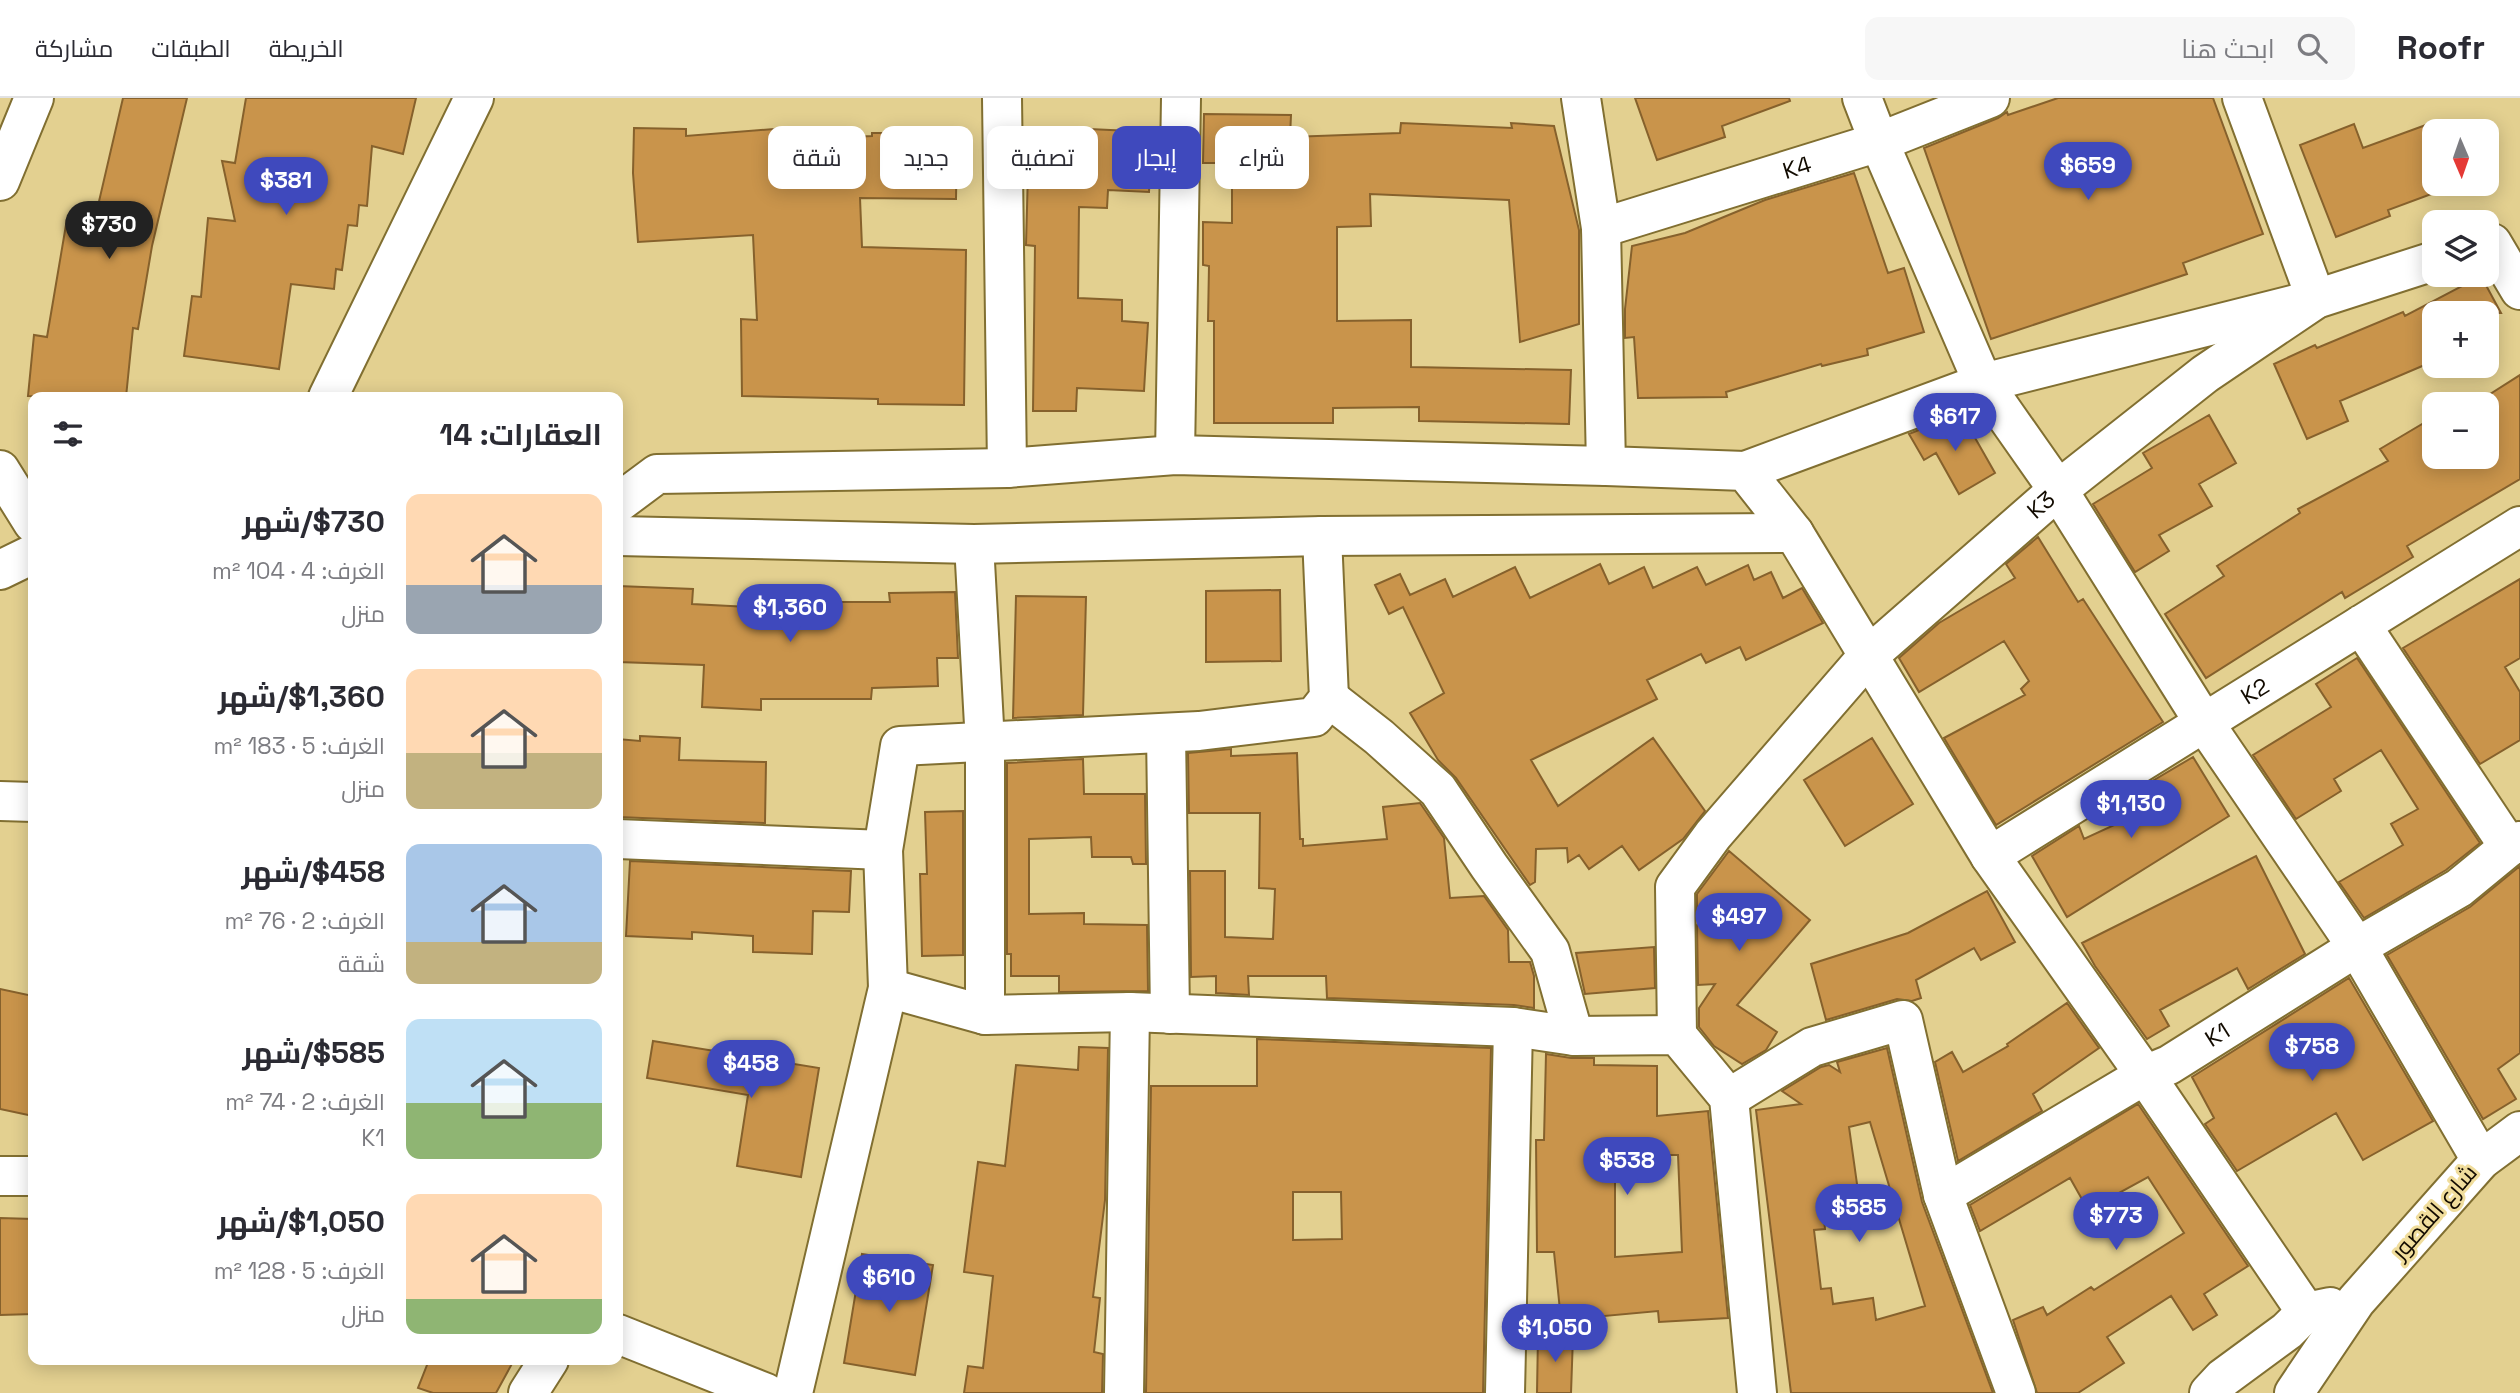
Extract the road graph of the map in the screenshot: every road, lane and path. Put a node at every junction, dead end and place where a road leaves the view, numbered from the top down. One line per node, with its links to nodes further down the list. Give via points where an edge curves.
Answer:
1 (34, 98): 10 (street)
2 (474, 98): 17 (street)
3 (1002, 98): 20 (street)
4 (1181, 98): 18 (street)
5 (1581, 98): 11 (street)
6 (1862, 98): 9 (street)
7 (1990, 98): 9 (street, K4)
8 (2242, 98): 15 (street)
9 (1879, 142): 11 (street, K4); 16 (street)
10 (0, 181)
11 (1601, 228): 19 (street)
12 (2500, 240): 14 (street)
13 (2422, 265): 15 (street, K3)
14 (2520, 290)
15 (2316, 299): 16 (street); 23 (street, K3, via 2205,374)
16 (1983, 383): 22 (street); 23 (street)
17 (330, 392)
18 (1175, 455): 19 (street); 20 (street)
19 (1606, 466): 22 (street)
20 (1007, 468): 24 (street, via 657,474)
21 (0, 470): 25 (street)
22 (1745, 471): 27 (street)
23 (2058, 490): 34 (street, K3); 36 (street)
24 (623, 499)
25 (28, 515)
26 (2520, 526): 33 (street, K2)
27 (1794, 533): 29 (street); 34 (street)
28 (623, 536): 30 (street)
29 (1322, 536): 30 (street); 35 (street)
30 (974, 544): 38 (street)
31 (28, 556): 32 (street)
32 (0, 570)
33 (2361, 625): 36 (street, K2); 42 (street)
34 (1867, 657): 44 (street); 52 (street, K3, via 1713,835 1675,887)
35 (1329, 698): 37 (street, via 1314,717); 51 (street, via 1438,790 1550,951)
36 (2205, 724): 44 (street, K2); 45 (street)
37 (1166, 733): 38 (street); 48 (street)
38 (985, 743): 43 (street, via 900,746); 49 (street)
39 (0, 801): 40 (street)
40 (28, 802)
41 (623, 839): 43 (street)
42 (2515, 844): 45 (street, K1, via 2459,888)
43 (883, 850): 46 (street)
44 (1990, 856): 53 (street)
45 (2357, 947): 53 (street, K1, via 2169,1065); 56 (street)
46 (888, 988): 49 (street); 66 (street)
47 (1130, 1013): 48 (street); 49 (street); 67 (street)
48 (1170, 1014): 50 (street)
49 (985, 1016)
50 (1513, 1027): 51 (street); 68 (street)
51 (1574, 1035): 52 (street)
52 (1677, 1035): 54 (street)
53 (2145, 1074): 59 (street, K1); 61 (street)
54 (1729, 1098): 59 (street, via 1812,1047 1903,1020); 69 (street)
55 (2520, 1131): 56 (street, شارع القصور)
56 (2481, 1160): 60 (street, شارع القصور)
57 (28, 1176): 58 (street)
58 (0, 1177)
59 (1943, 1195): 70 (street)
60 (2356, 1301): 61 (street); 72 (street, شارع القصور)
61 (2306, 1312): 71 (street)
62 (623, 1336): 65 (street)
63 (546, 1365): 64 (street)
64 (528, 1393)
65 (766, 1393)
66 (793, 1393)
67 (1124, 1393)
68 (1505, 1393)
69 (1757, 1393)
70 (2016, 1393)
71 (2209, 1393)
72 (2294, 1393)

